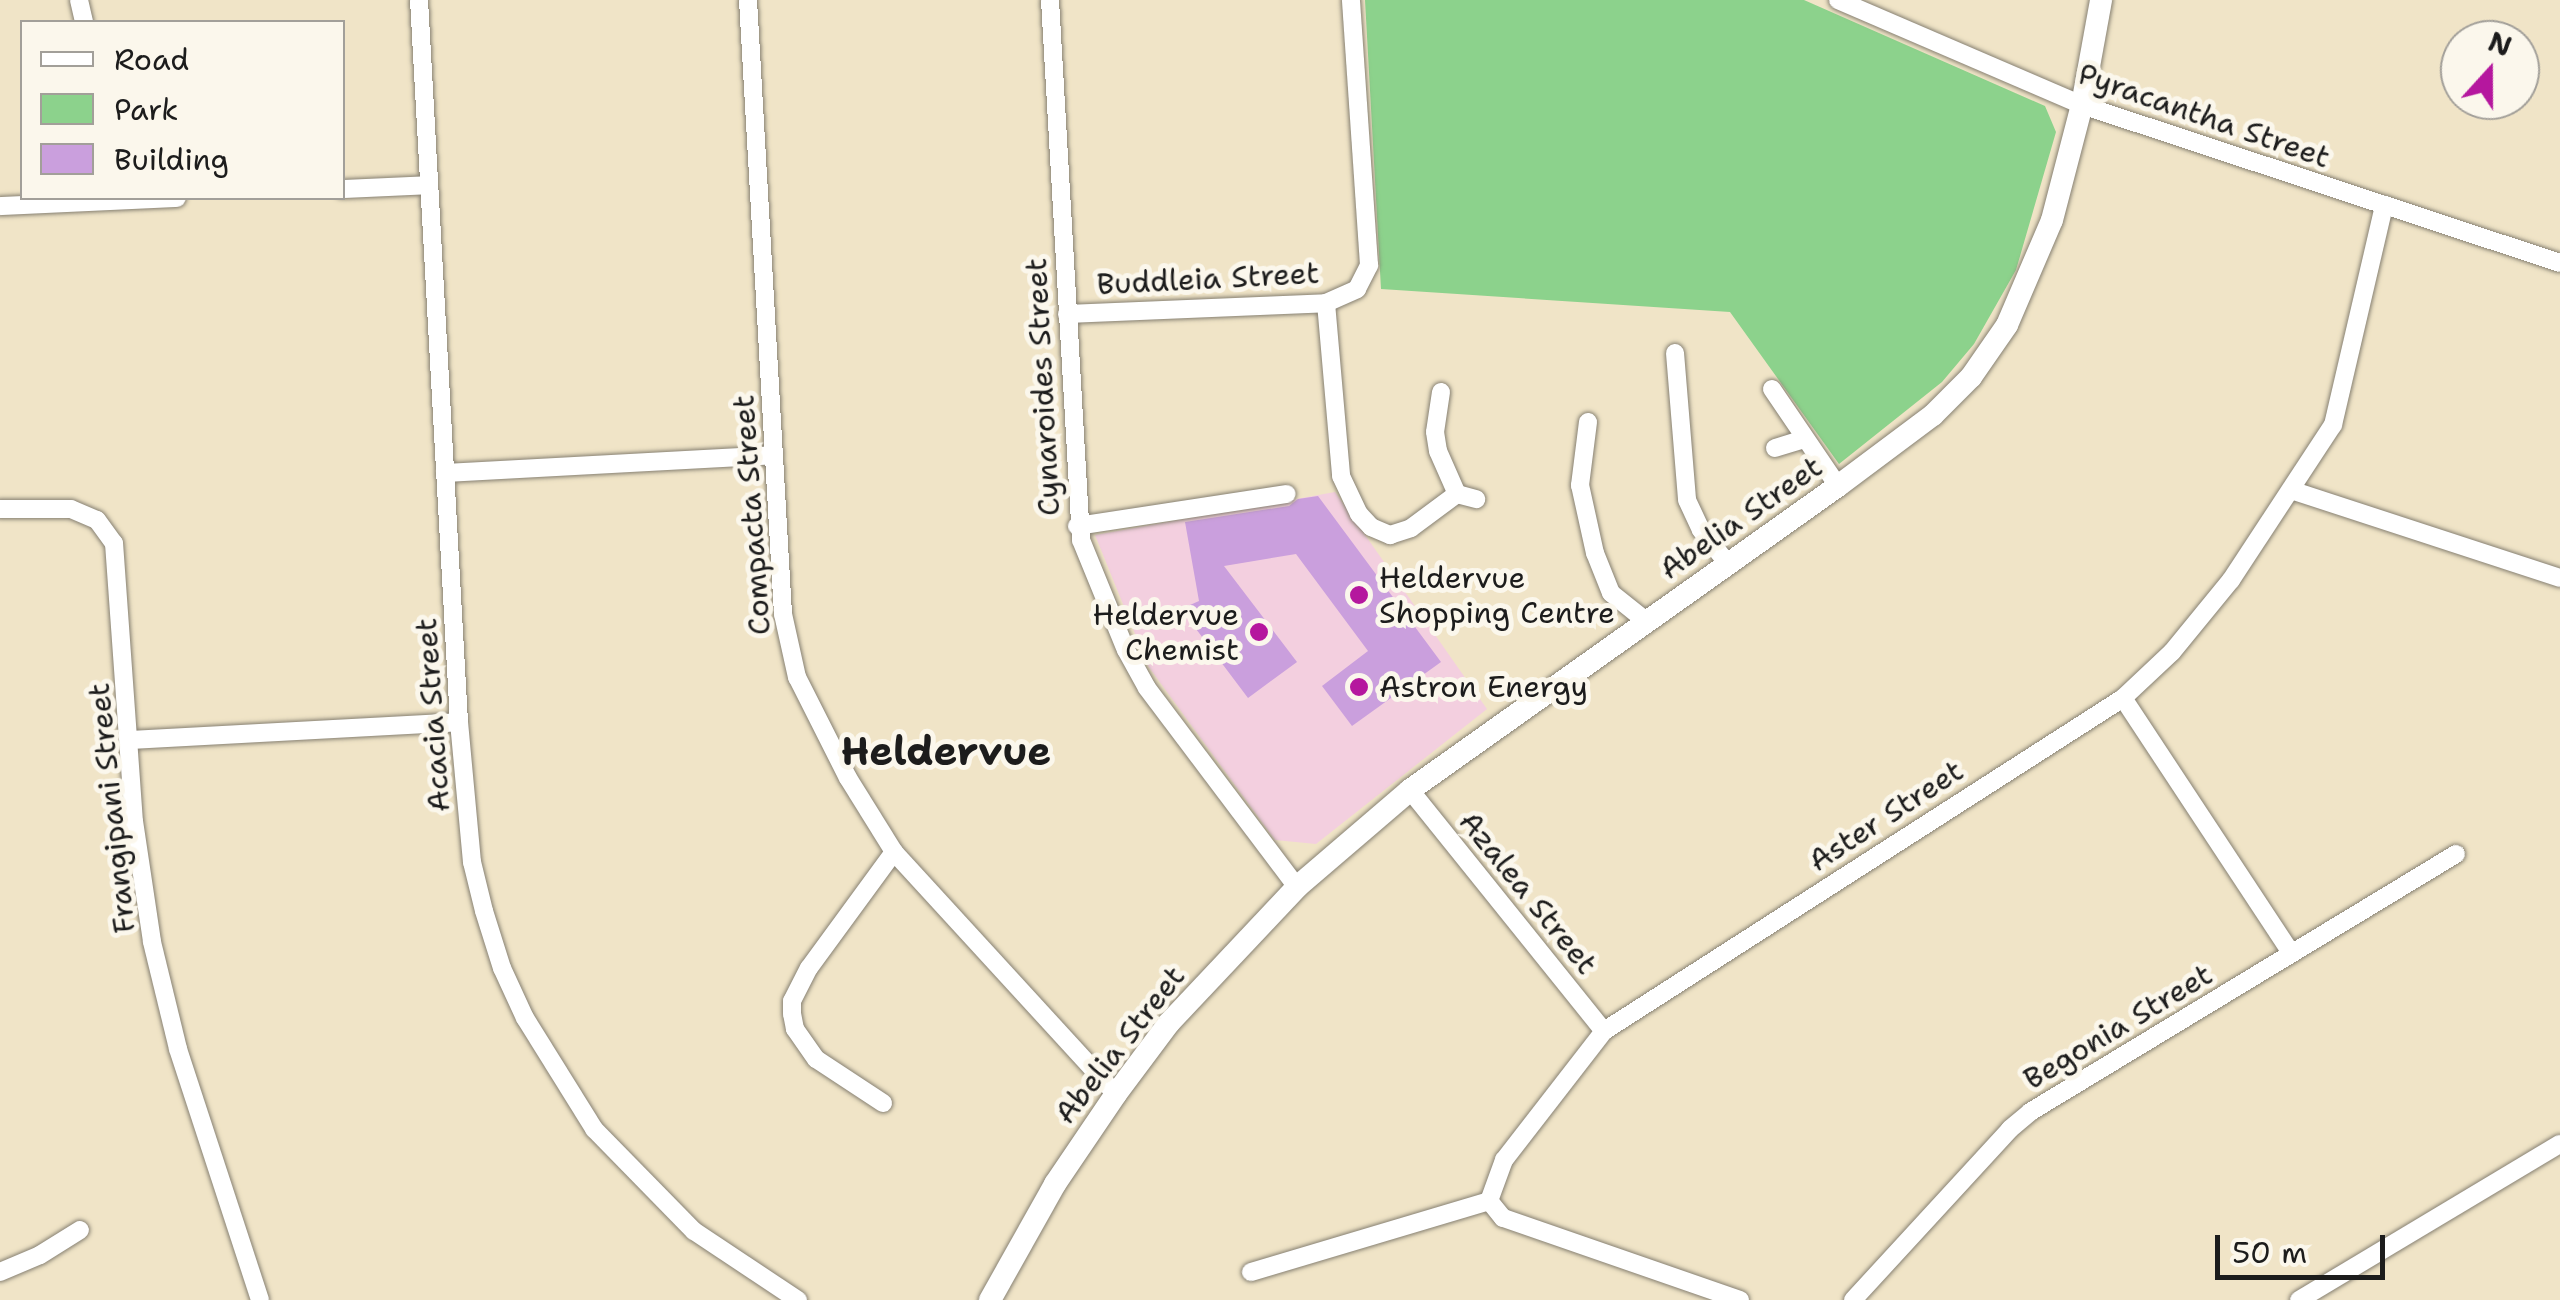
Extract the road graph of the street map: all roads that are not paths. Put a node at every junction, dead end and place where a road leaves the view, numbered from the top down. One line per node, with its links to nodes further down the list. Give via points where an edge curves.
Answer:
1 (419, 0): 8 (street, Acacia Street)
2 (748, 0): 22 (street, Compacta Street)
3 (1050, 0): 15 (street, Cynaroides Street)
4 (1351, 0): 14 (street, Buddleia Street, via 1369,266 1357,288)
5 (1838, 0): 7 (street, Pyracantha Street)
6 (2101, 0): 7 (street, Abelia Street)
7 (2082, 105): 11 (street, Pyracantha Street); 24 (street, Abelia Street, via 2052,220 2007,324 1971,377 1933,415)
8 (430, 185): 9 (street); 23 (street, Acacia Street)
9 (345, 189)
10 (86, 200): 12 (street)
11 (2384, 204): 13 (street, Pyracantha Street); 25 (street, Aster Street, via 2339,407)
12 (0, 206)
13 (2560, 263)
14 (1326, 303): 15 (street, Buddleia Street); 27 (street, via 1341,476 1359,514 1381,533 1398,534)
15 (1067, 314): 30 (street, Cynaroides Street)
16 (1675, 354): 31 (street, via 1687,500)
17 (1772, 388): 20 (street)
18 (1442, 392): 27 (street, via 1435,432)
19 (1588, 422): 33 (street, via 1580,485 1596,553 1611,593)
20 (1806, 440): 21 (street); 24 (street)
21 (1775, 448)
22 (774, 455): 23 (street); 38 (street, Compacta Street, via 783,614 797,677)
23 (445, 473): 35 (street, Acacia Street)
24 (1838, 486): 31 (street, Abelia Street)
25 (2291, 490): 32 (street); 34 (street, Aster Street, via 2206,614)
26 (1288, 494): 30 (street)
27 (1457, 494): 28 (street)
28 (1476, 499)
29 (0, 509): 36 (street, Frangipani Street, via 71,508 97,520 114,542)
30 (1078, 526): 40 (street, Cynaroides Street, via 1147,688)
31 (1728, 564): 33 (street, Abelia Street)
32 (2560, 578)
33 (1646, 622): 37 (street, Abelia Street)
34 (2123, 698): 41 (street); 42 (street, Aster Street)
35 (458, 722): 36 (street); 51 (street, Acacia Street, via 472,862 484,911 502,968 554,1069 594,1130 669,1208)
36 (130, 740): 50 (street, Frangipani Street, via 144,894 161,978)
37 (1410, 790): 40 (street, Abelia Street); 42 (street, Azalea Street)
38 (894, 852): 43 (street, Compacta Street); 44 (street, via 809,968 792,1002 795,1029 816,1058)
39 (2456, 854): 41 (street, Begonia Street)
40 (1296, 888): 43 (street, Abelia Street, via 1169,1024)
41 (2291, 954): 54 (street, Begonia Street, via 2020,1120)
42 (1604, 1031): 46 (street, Aster Street, via 1504,1160)
43 (1116, 1094): 52 (street, Abelia Street, via 1055,1184)
44 (883, 1103)
45 (2560, 1144): 55 (street)
46 (1489, 1200): 49 (street); 53 (street, via 1520,1227)
47 (80, 1230): 48 (street)
48 (0, 1272)
49 (1251, 1272)
50 (260, 1300)
51 (798, 1300)
52 (990, 1300)
53 (1740, 1300)
54 (1853, 1300)
55 (2299, 1300)

